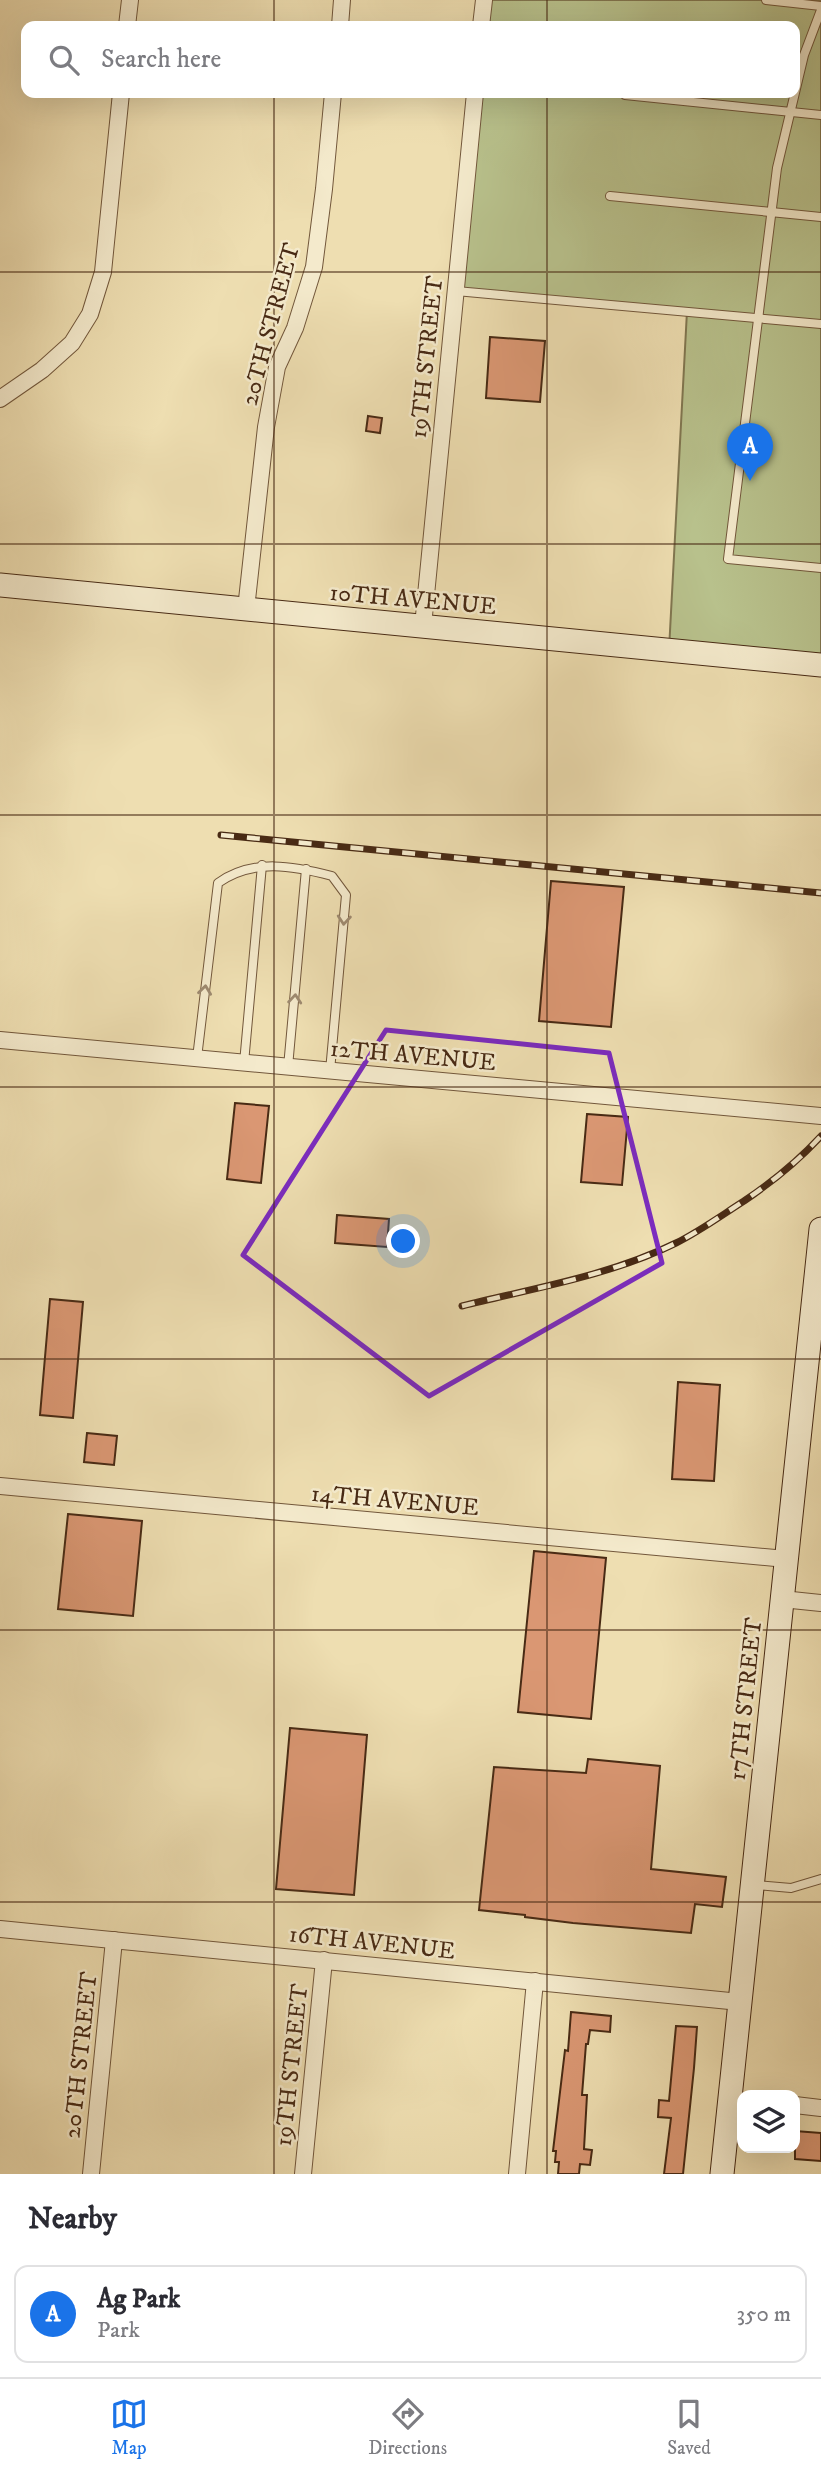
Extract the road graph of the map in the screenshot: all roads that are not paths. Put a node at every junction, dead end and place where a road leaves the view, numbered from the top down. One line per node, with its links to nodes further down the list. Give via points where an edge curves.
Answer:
1 (130, 0): 6 (street)
2 (342, 0): 7 (street)
3 (484, 0): 8 (street)
4 (766, 0): 5 (lane)
5 (821, 8): 9 (lane)
6 (128, 21)
7 (340, 21)
8 (482, 21)
9 (800, 73)
10 (120, 98): 23 (street, via 103,272 90,314 72,343)
11 (333, 98): 26 (street, 20TH STREET, via 314,267 277,367 266,427)
12 (475, 98): 20 (street, 19TH STREET)
13 (654, 98): 15 (lane)
14 (794, 98): 15 (lane)
15 (791, 112): 16 (lane); 18 (lane)
16 (821, 115)
17 (610, 196): 18 (lane)
18 (772, 212): 19 (lane); 21 (lane)
19 (821, 217)
20 (456, 291): 21 (lane); 27 (street, 19TH STREET)
21 (759, 317): 22 (lane); 24 (lane, via 728,559)
22 (821, 324)
23 (0, 399)
24 (821, 568)
25 (0, 585): 26 (main road, 10TH AVENUE)
26 (246, 609): 27 (main road, 10TH AVENUE)
27 (423, 626): 28 (main road, 10TH AVENUE)
28 (821, 665)
29 (262, 864): 30 (lane); 32 (lane, one-way to 29, via 218,883); 33 (lane)
30 (306, 869): 34 (lane, one-way to 30); 35 (lane, one-way to 35, via 332,876 346,895)
31 (0, 1040): 32 (street, 12TH AVENUE)
32 (197, 1058): 33 (street, 12TH AVENUE)
33 (244, 1063): 34 (street, 12TH AVENUE)
34 (288, 1067): 35 (street, 12TH AVENUE)
35 (330, 1071): 36 (street, 12TH AVENUE)
36 (821, 1116)
37 (821, 1229): 38 (main road, 17TH STREET)
38 (814, 1354): 40 (main road, 17TH STREET)
39 (0, 1486): 40 (street, 14TH AVENUE)
40 (786, 1559): 41 (main road, 17TH STREET)
41 (782, 1599): 42 (street); 44 (main road, 17TH STREET)
42 (821, 1603)
43 (821, 1879): 44 (lane, via 791,1888)
44 (752, 1884): 49 (main road, 17TH STREET)
45 (0, 1929): 46 (street, 16TH AVENUE)
46 (114, 1940): 47 (street, 16TH AVENUE); 53 (street, 20TH STREET)
47 (324, 1960): 48 (street, 16TH AVENUE); 54 (street, 19TH STREET)
48 (535, 1981): 49 (street, 16TH AVENUE); 55 (street)
49 (740, 2002): 50 (main road, 17TH STREET)
50 (736, 2098): 56 (main road, 17TH STREET)
51 (800, 2106): 52 (street)
52 (821, 2108)
53 (91, 2174)
54 (303, 2174)
55 (517, 2174)
56 (722, 2174)

